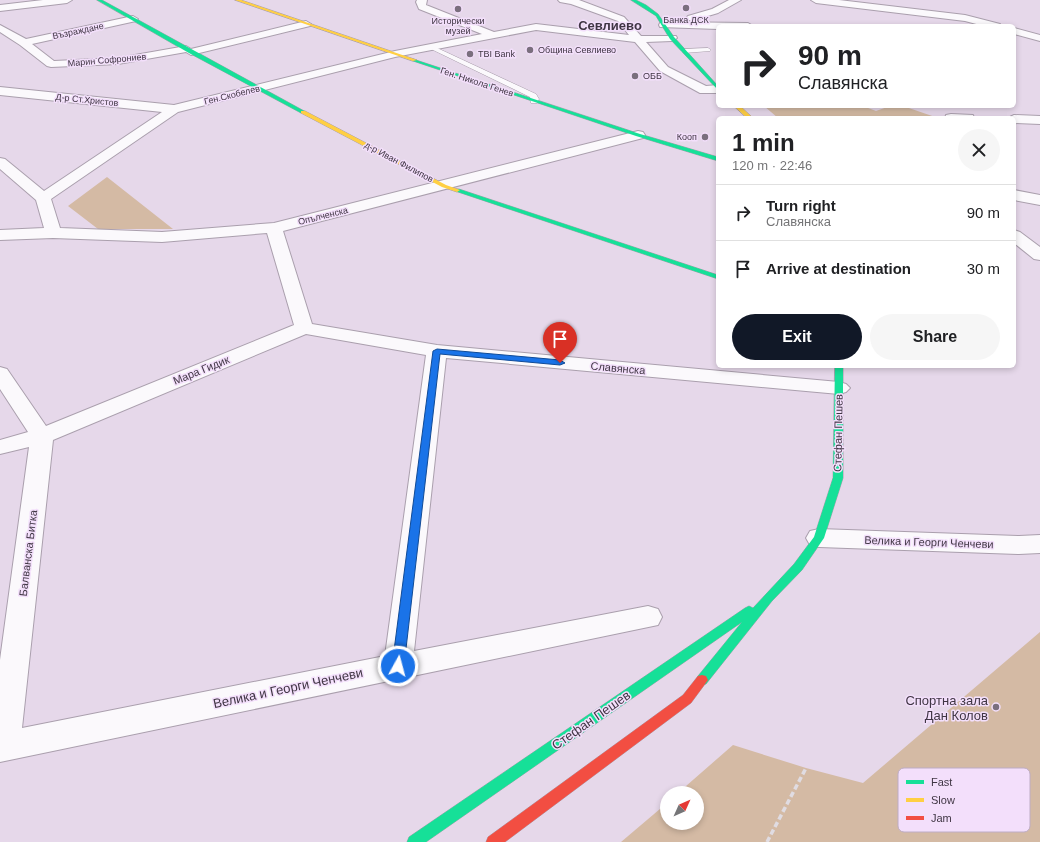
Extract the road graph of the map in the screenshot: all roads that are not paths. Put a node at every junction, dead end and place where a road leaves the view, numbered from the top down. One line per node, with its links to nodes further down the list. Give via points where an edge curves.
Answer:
1 (67, 0): 10 (street)
2 (99, 0): 13 (street, д-р Иван Филипов)
3 (237, 0): 16 (street, Ген. Никола Генев)
4 (422, 0): 23 (street, via 422,7)
5 (571, 0): 11 (street)
6 (632, 0): 18 (street, via 658,15)
7 (736, 0): 18 (street, via 701,16)
8 (816, 0): 15 (street)
9 (956, 6): 15 (street)
10 (0, 8)
11 (596, 10): 12 (street); 26 (street, via 621,20)
12 (580, 14)
13 (133, 19): 27 (street, Възраждане); 29 (street, д-р Иван Филипов)
14 (553, 19): 19 (street, via 540,22)
15 (952, 21): 17 (street, via 965,18)
16 (306, 24): 29 (street, Марин Софрониев); 32 (street, Ген. Никола Генев)
17 (988, 24)
18 (664, 25): 20 (street); 24 (street)
19 (536, 26): 23 (street, Ген.Скобелев); 26 (street)
20 (716, 26)
21 (0, 28): 27 (street)
22 (1016, 32): 25 (street)
23 (493, 35): 28 (street, Ген.Скобелев)
24 (672, 38): 26 (street); 31 (street)
25 (1040, 38)
26 (638, 39): 35 (street, via 664,69 704,90)
27 (24, 43): 29 (street, Марин Софрониев, via 52,64 118,61)
28 (433, 48): 32 (street, Ген.Скобелев); 37 (lane, via 533,96 536,100)
29 (188, 50): 34 (street, д-р Иван Филипов)
30 (708, 50): 31 (lane)
31 (684, 51): 33 (street)
32 (395, 54): 34 (street, Ген.Скобелев); 37 (street, Ген. Никола Генев)
33 (716, 87)
34 (259, 88): 39 (street, Ген.Скобелев); 46 (street, д-р Иван Филипов)
35 (716, 89)
36 (0, 91): 39 (street, Д-р Ст.Христов)
37 (534, 101): 43 (street, Ген. Никола Генев)
38 (739, 108): 40 (street)
39 (174, 109): 48 (street, Ген.Скобелев)
40 (748, 116)
41 (1016, 119): 42 (street)
42 (1040, 120)
43 (638, 135): 44 (street, Ген. Никола Генев); 46 (street, Опълченска)
44 (716, 157)
45 (0, 162): 48 (street)
46 (444, 186): 50 (street, Опълченска); 55 (street, д-р Иван Филипов)
47 (1016, 195): 49 (street)
48 (43, 198): 51 (street)
49 (1040, 200)
50 (274, 228): 51 (street, Опълченска, via 162,237); 56 (street)
51 (53, 233): 52 (street, Опълченска)
52 (0, 235)
53 (1016, 237): 54 (street)
54 (1040, 255)
55 (716, 276)
56 (304, 328): 57 (street, Славянска); 61 (street, Мара Гидик)
57 (437, 351): 60 (street, Славянска); 67 (street)
58 (839, 368): 60 (street, Стефан Пешев)
59 (0, 372): 61 (street)
60 (839, 388): 63 (street, Стефан Пешев, via 838,478)
61 (42, 436): 62 (street, Мара Гидик); 68 (street, Балванска Битка)
62 (0, 447)
63 (819, 538): 64 (street, Велика и Георги Ченчеви); 65 (street, Стефан Пешев, via 798,567)
64 (1040, 544)
65 (768, 598): 69 (street, Стефан Пешев); 70 (street, Стефан Пешев, via 687,699)
66 (648, 617): 67 (street, Велика и Георги Ченчеви)
67 (398, 666): 68 (street, Велика и Георги Ченчеви)
68 (2, 747)
69 (414, 842)
70 (493, 842)

